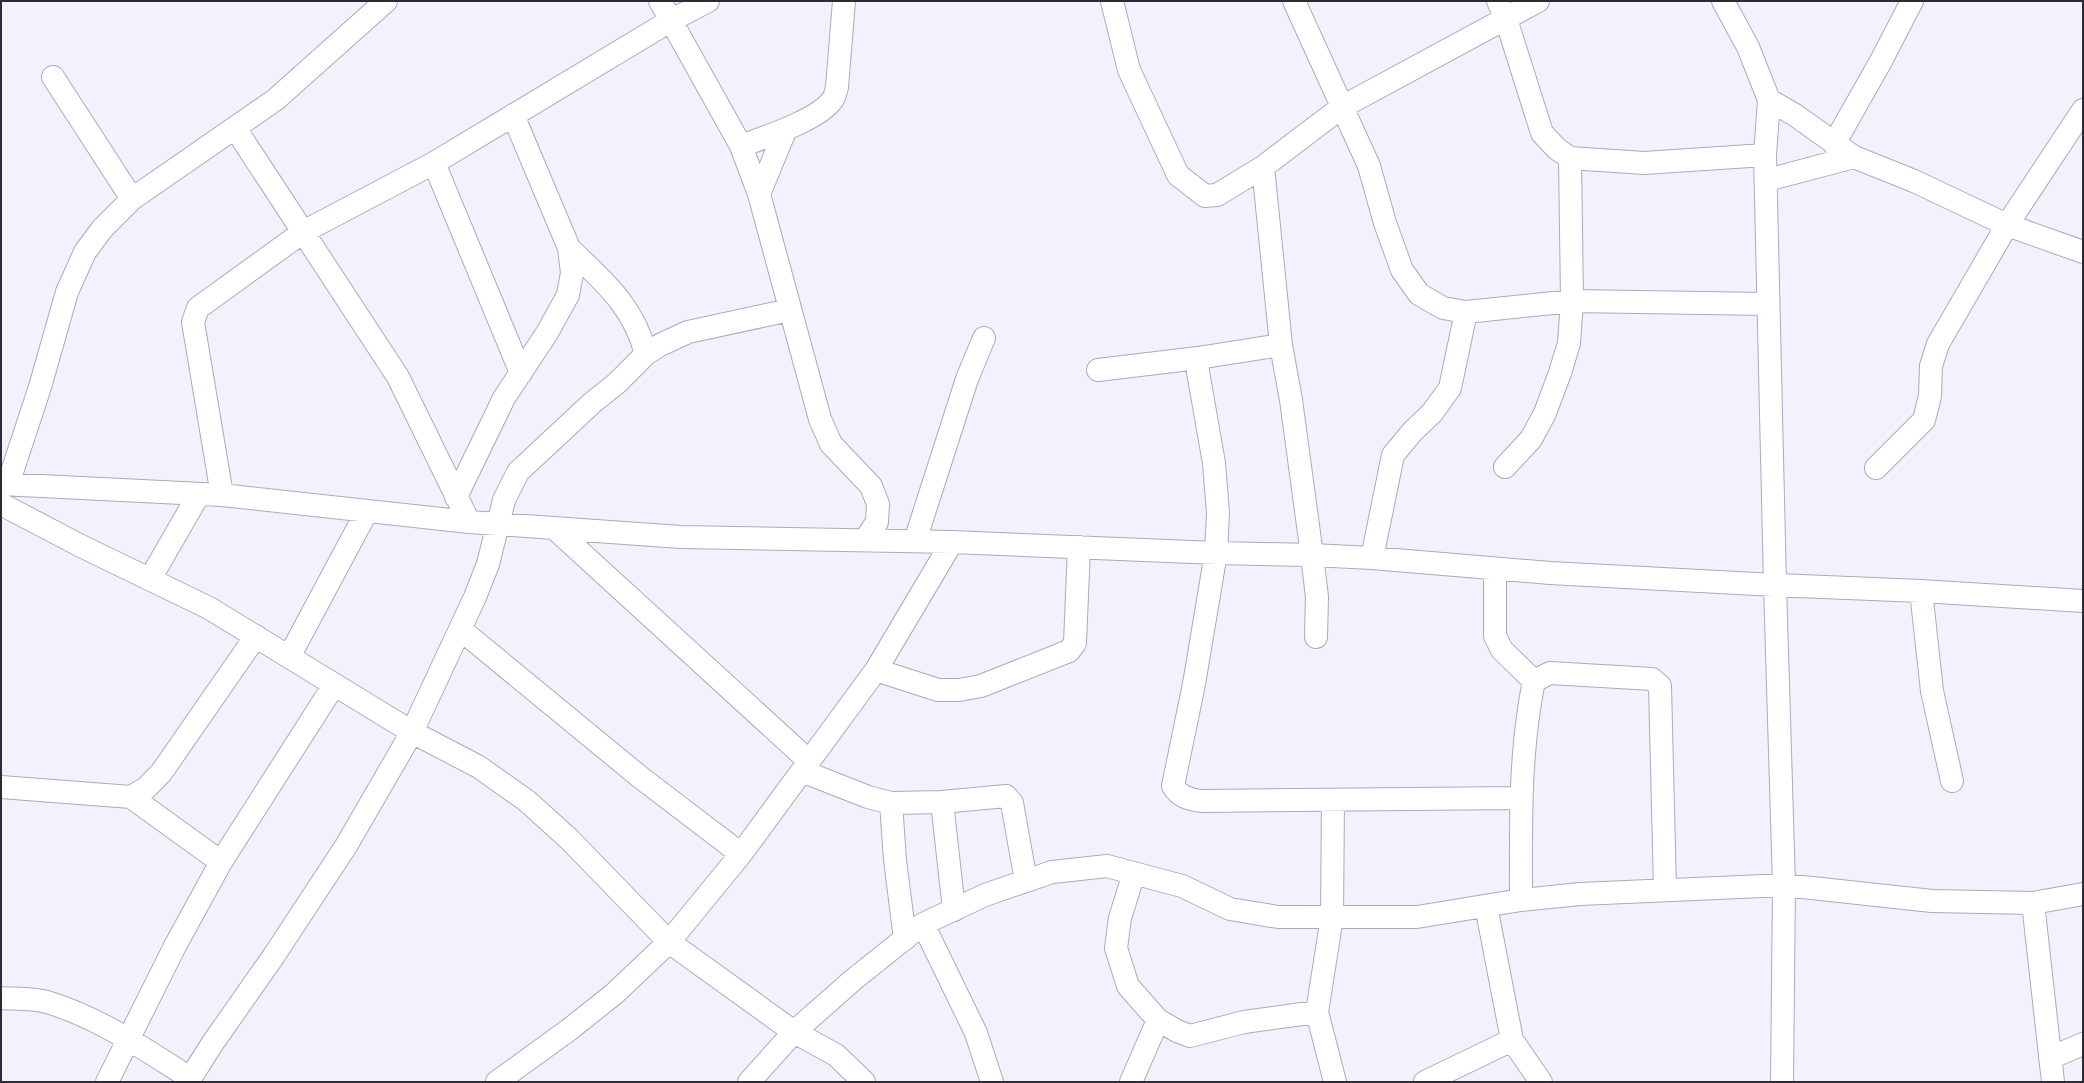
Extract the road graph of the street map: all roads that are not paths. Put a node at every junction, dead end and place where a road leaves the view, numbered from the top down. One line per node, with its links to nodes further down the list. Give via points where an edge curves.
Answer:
1 (386, 1): 17 (street, via 275,100)
2 (660, 1): 11 (street)
3 (708, 1): 11 (street)
4 (844, 1): 18 (street, via 834,99 821,111)
5 (1112, 1): 25 (street, via 1130,70 1178,175 1205,196 1217,195)
6 (1294, 1): 14 (street)
7 (1538, 1): 10 (street)
8 (1724, 1): 13 (street, via 1748,47)
9 (1912, 1): 19 (street)
10 (1502, 10): 14 (street); 23 (street, via 1542,133)
11 (670, 21): 16 (street); 20 (street)
12 (53, 78): 28 (street)
13 (1769, 100): 19 (street, via 1795,115); 21 (street)
14 (1342, 106): 25 (street); 36 (street, via 1368,166 1402,270 1419,294 1443,308)
15 (2083, 110): 29 (street)
16 (513, 115): 24 (street); 31 (street)
17 (235, 128): 28 (street); 30 (street)
18 (786, 129): 20 (street); 27 (street)
19 (1834, 144): 22 (street)
20 (741, 146): 27 (street)
21 (1765, 155): 23 (street, via 1644,163); 26 (street)
22 (1854, 157): 26 (street); 29 (street)
23 (1570, 158): 33 (street)
24 (434, 163): 30 (street); 42 (street)
25 (1263, 167): 38 (street)
26 (1767, 180): 34 (street)
27 (759, 194): 35 (street)
28 (132, 199): 45 (street, via 102,229 74,273 40,387)
29 (2007, 225): 32 (street); 44 (street, via 1938,344 1931,366 1930,396 1924,420)
30 (303, 232): 47 (street, via 198,308 193,322); 48 (street, via 398,377)
31 (570, 248): 39 (street, via 620,299 642,336); 42 (street, via 572,273 568,295)
32 (2083, 252)
33 (1572, 301): 34 (street); 36 (street); 43 (street, via 1569,343 1545,413 1531,439)
34 (1768, 304): 63 (street)
35 (790, 310): 39 (street, via 688,332); 54 (street, via 820,419 830,444 872,486 878,504 877,522)
36 (1466, 312): 60 (street, via 1450,388 1432,413 1393,455)
37 (984, 338): 55 (street, via 967,379)
38 (1281, 345): 40 (street); 59 (street)
39 (646, 354): 52 (street, via 518,472 504,500)
40 (1198, 358): 41 (street); 58 (street, via 1198,372 1214,462 1218,513)
41 (1098, 370)
42 (521, 373): 48 (street, via 500,405)
43 (1505, 467)
44 (1876, 468)
45 (4, 484): 46 (street)
46 (200, 494): 47 (street); 62 (street)
47 (222, 495): 50 (street)
48 (456, 497): 51 (street)
49 (1, 504): 62 (street)
50 (367, 511): 51 (street); 69 (street)
51 (469, 522): 52 (street)
52 (498, 524): 53 (street); 66 (street, via 488,564)
53 (554, 528): 54 (street, via 681,537); 74 (street)
54 (865, 540): 55 (street)
55 (915, 541): 56 (street)
56 (952, 542): 57 (street); 70 (street)
57 (1079, 547): 58 (street); 70 (street, via 1075,643 1069,651 980,686 959,690 938,690)
58 (1216, 553): 59 (street); 79 (street, via 1173,786 1177,793 1187,799 1201,801)
59 (1312, 555): 60 (street); 68 (street, via 1317,597)
60 (1372, 558): 61 (street)
61 (1495, 569): 63 (street); 71 (street, via 1495,636 1502,650)
62 (150, 579): 67 (street, via 209,608)
63 (1775, 586): 64 (street); 86 (street)
64 (1921, 591): 65 (street); 75 (street, via 1932,691)
65 (2083, 601)
66 (460, 629): 73 (street); 82 (street, via 640,777)
67 (256, 636): 69 (street); 77 (street, via 161,773 146,788)
68 (1316, 636)
69 (289, 657): 72 (street)
70 (876, 670): 74 (street)
71 (1534, 681): 78 (street); 87 (street, via 1550,674 1652,679 1660,686)
72 (334, 685): 73 (street); 83 (street)
73 (412, 732): 96 (street, via 479,768 527,801 569,838); 105 (street, via 346,846 274,957)
74 (805, 766): 81 (street, via 868,797); 82 (street)
75 (1952, 781)
76 (1, 787): 77 (street)
77 (131, 797): 83 (street)
78 (1521, 798): 79 (street); 89 (street)
79 (1333, 800): 93 (street)
80 (942, 802): 81 (street); 85 (street, via 1006,796 1010,799); 92 (street)
81 (891, 803): 95 (street, via 895,860)
82 (741, 854): 96 (street)
83 (221, 862): 101 (street)
84 (1134, 873): 85 (street, via 1107,866 1052,872); 93 (street, via 1182,886 1230,909 1278,917); 99 (street, via 1120,918 1116,948 1128,986)
85 (1026, 881): 92 (street, via 985,895)
86 (1784, 885): 87 (street); 90 (street, via 1932,901); 115 (street)
87 (1665, 889): 89 (street)
88 (2083, 894): 90 (street)
89 (1521, 900): 91 (street)
90 (2033, 903): 104 (street)
91 (1486, 906): 93 (street, via 1417,917); 102 (street)
92 (954, 910): 94 (street)
93 (1332, 917): 98 (street)
94 (923, 924): 95 (street); 110 (street, via 976,1034)
95 (906, 939): 100 (street, via 853,980)
96 (669, 942): 100 (street); 107 (street, via 609,998)
97 (1, 998): 101 (street, via 45,1002 91,1019)
98 (1317, 1012): 99 (street, via 1244,1022 1190,1036); 112 (street)
99 (1158, 1020): 111 (street)
100 (794, 1032): 108 (street); 109 (street, via 836,1055)
101 (128, 1038): 105 (street); 106 (street)
102 (1512, 1040): 113 (street); 114 (street)
103 (2083, 1044): 104 (street)
104 (2050, 1058): 116 (street)
105 (189, 1080)
106 (107, 1082)
107 (497, 1082)
108 (749, 1082)
109 (864, 1082)
110 (992, 1082)
111 (1131, 1082)
112 (1335, 1082)
113 (1425, 1082)
114 (1542, 1082)
115 (1782, 1082)
116 (2053, 1082)

